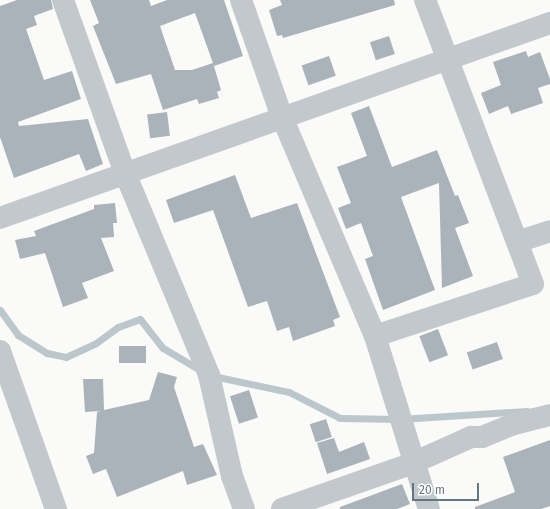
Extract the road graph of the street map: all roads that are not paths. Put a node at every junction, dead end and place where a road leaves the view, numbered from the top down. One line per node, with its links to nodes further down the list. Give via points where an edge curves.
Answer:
1 (63, 0): 7 (street)
2 (241, 0): 6 (street)
3 (425, 0): 5 (street)
4 (550, 23): 5 (street)
5 (449, 61): 6 (street); 10 (street)
6 (282, 117): 7 (street); 11 (street)
7 (124, 173): 8 (street); 16 (street, via 209,376 232,476)
8 (0, 218)
9 (550, 232): 10 (street)
10 (517, 242): 11 (street, via 533,284)
11 (375, 336): 14 (street)
12 (0, 350): 15 (street)
13 (550, 415): 14 (street, via 514,424 482,437 471,437)
14 (413, 463): 17 (street); 18 (street)
15 (56, 509)
16 (244, 509)
17 (282, 509)
18 (429, 509)

